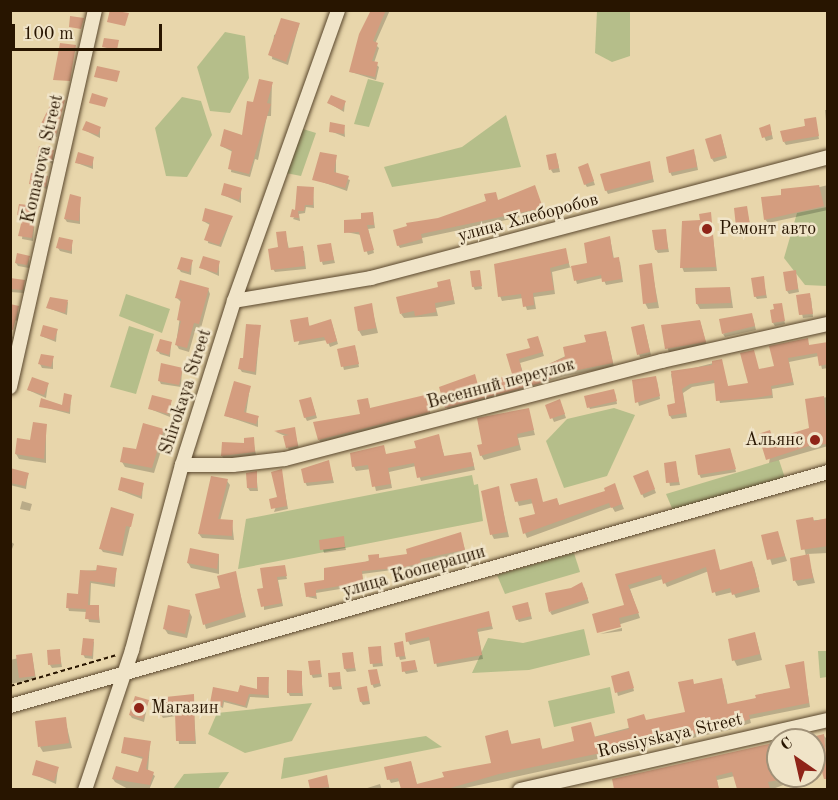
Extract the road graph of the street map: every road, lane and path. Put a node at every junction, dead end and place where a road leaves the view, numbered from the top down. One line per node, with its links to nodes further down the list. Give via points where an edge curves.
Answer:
1 (95, 10): 6 (street, Komarova Street)
2 (338, 10): 4 (street, Shirokaya Street)
3 (828, 157): 4 (street, улица Хлеборобов, via 370,279)
4 (234, 301): 7 (street, Shirokaya Street)
5 (828, 324): 7 (street, Весенний переулок, via 639,367 285,459)
6 (10, 387)
7 (182, 465): 9 (street, Shirokaya Street)
8 (828, 472): 10 (street, улица Кооперации)
9 (132, 650): 10 (street, Shirokaya Street); 11 (path)
10 (124, 674): 12 (street, улица Кооперации); 14 (street, Shirokaya Street)
11 (10, 686)
12 (10, 706)
13 (828, 720): 15 (street, Rossiyskaya Street)
14 (85, 789)
15 (520, 789)

